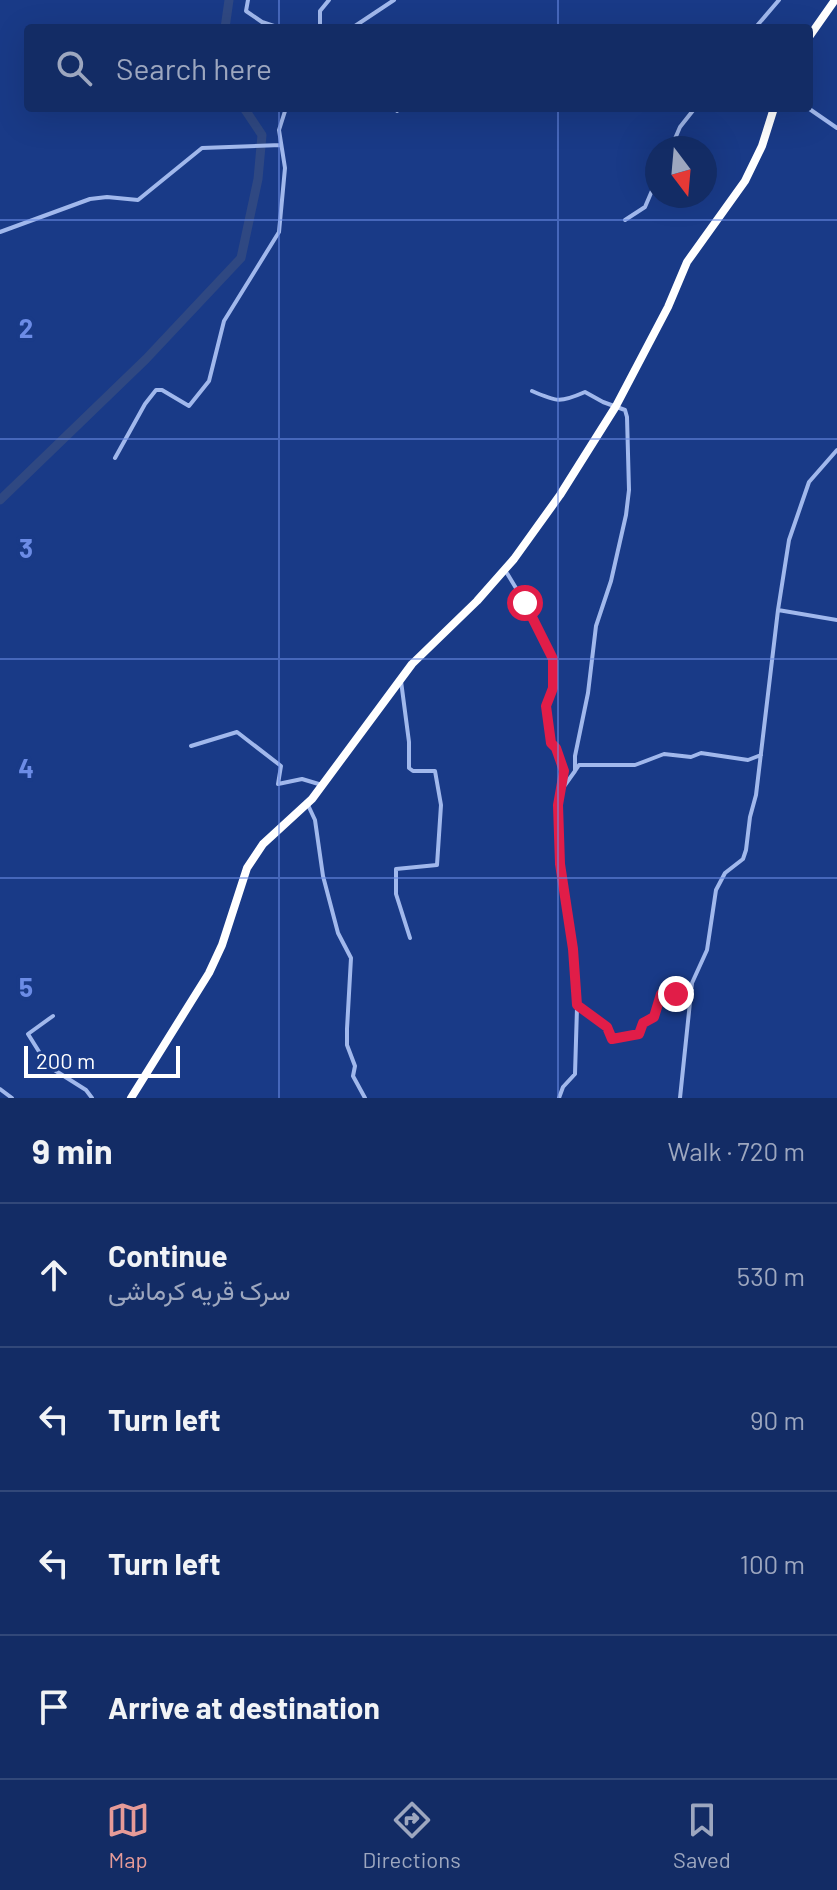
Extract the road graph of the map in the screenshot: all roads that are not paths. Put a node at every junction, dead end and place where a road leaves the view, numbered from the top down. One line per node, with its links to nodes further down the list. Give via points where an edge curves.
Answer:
1 (248, 0): 6 (street, via 246,11)
2 (329, 0): 7 (street, via 320,11)
3 (394, 0): 8 (street)
4 (779, 0): 9 (street)
5 (835, 0): 10 (highway)
6 (271, 24)
7 (320, 24)
8 (359, 24)
9 (758, 24)
10 (813, 31)
11 (813, 111): 15 (street)
12 (285, 112): 17 (street)
13 (692, 112): 16 (street)
14 (773, 112): 22 (highway, via 745,181 687,262)
15 (837, 128)
16 (676, 136)
17 (281, 145): 20 (street, via 202,148 138,200 90,199); 24 (street, via 285,168 279,232 224,321 209,381 189,406 156,390)
18 (645, 207): 19 (street)
19 (625, 220)
20 (0, 232)
21 (532, 391): 22 (street, via 564,401 585,392)
22 (616, 406): 25 (highway); 31 (street, via 627,417 629,490 596,626)
23 (837, 450): 26 (street, via 804,493 789,540)
24 (115, 458)
25 (505, 570): 28 (highway); 33 (street, via 553,659 553,688 546,706 551,743 564,771)
26 (778, 610): 27 (street); 30 (street)
27 (837, 620)
28 (401, 678): 32 (highway); 35 (street, via 409,768 435,771 441,805 437,865 396,869 396,894)
29 (191, 746): 32 (street, via 237,732 281,766 278,784 302,779)
30 (761, 755): 31 (street, via 748,760 664,754 635,765 579,765); 36 (street, via 746,850 716,890 707,950)
31 (575, 771): 33 (street)
32 (322, 785): 34 (highway)
33 (563, 787): 37 (street, via 558,805 560,864)
34 (307, 803): 40 (highway, via 263,844 247,868 209,973); 43 (street, via 338,933 351,958 347,1045 353,1076)
35 (410, 938)
36 (692, 990): 37 (street, via 661,994 654,1017 630,1037 612,1039 607,1027); 45 (street)
37 (577, 1005): 44 (street, via 575,1074)
38 (53, 1016): 42 (street, via 28,1034 48,1066)
39 (0, 1089): 41 (street)
40 (136, 1096)
41 (12, 1098)
42 (92, 1098)
43 (365, 1098)
44 (559, 1098)
45 (680, 1098)

